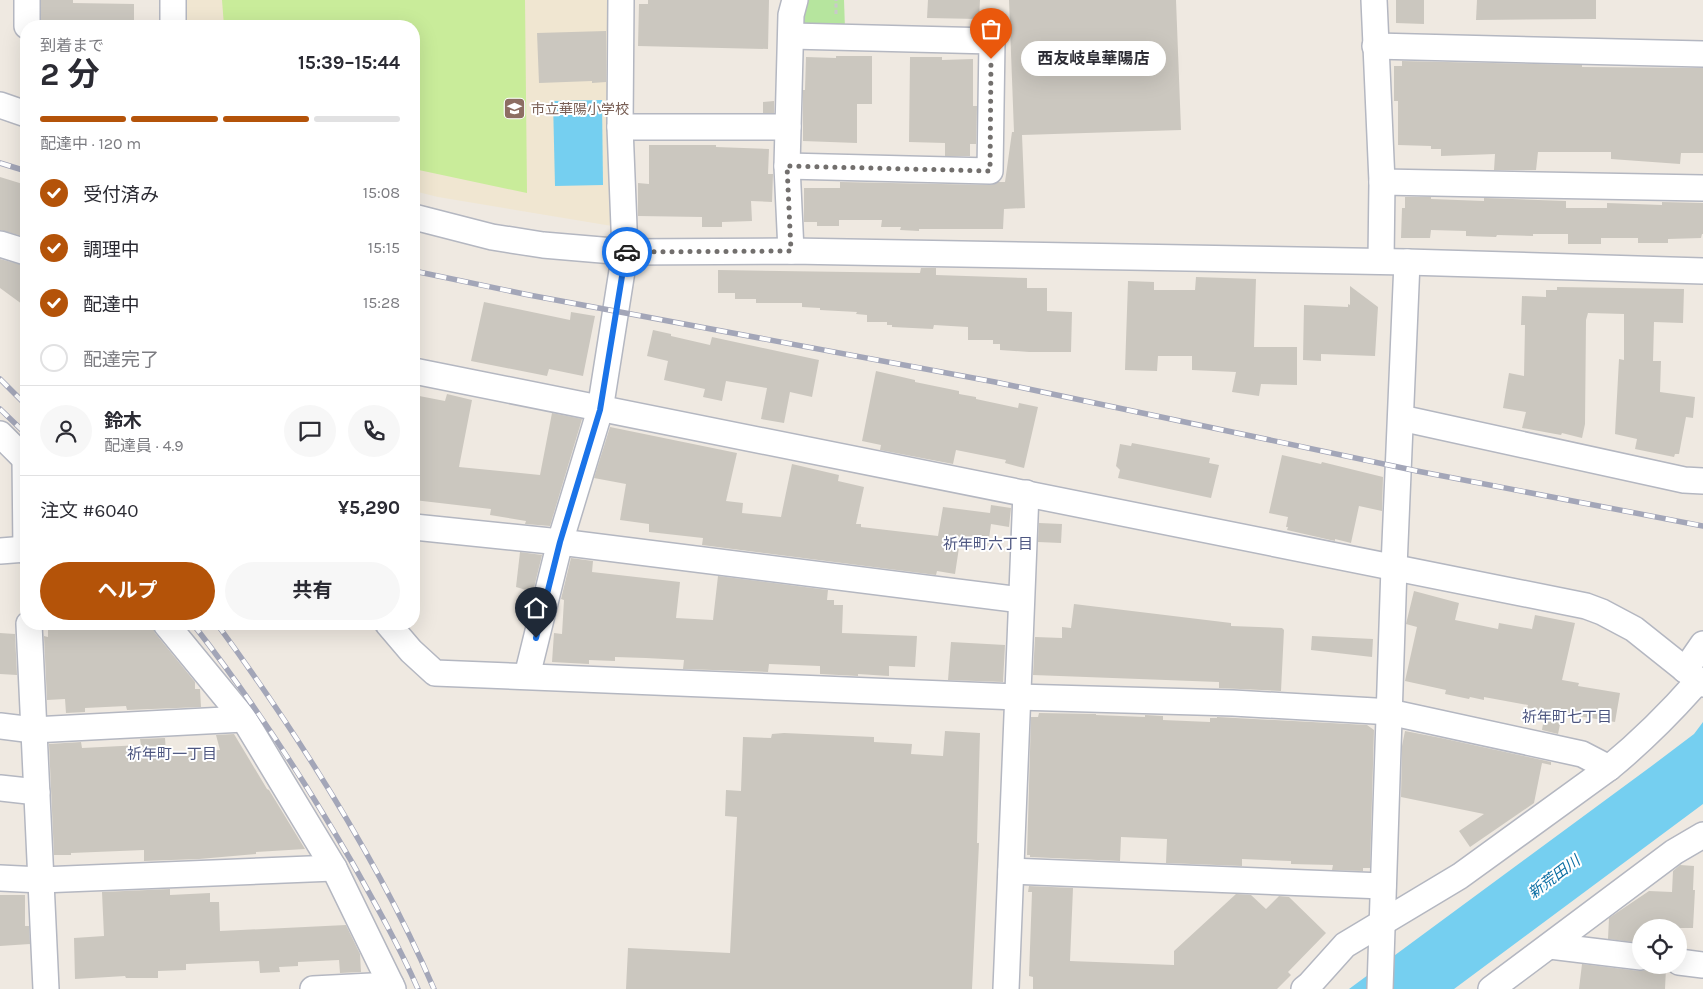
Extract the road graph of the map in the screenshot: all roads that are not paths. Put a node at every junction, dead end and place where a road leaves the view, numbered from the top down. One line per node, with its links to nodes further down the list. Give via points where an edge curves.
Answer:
1 (27, 0): 6 (street)
2 (173, 0): 7 (street)
3 (621, 0): 13 (street)
4 (795, 0): 8 (street)
5 (1374, 0): 9 (street)
6 (27, 20)
7 (173, 20)
8 (791, 36): 14 (street); 15 (street, via 992,41 990,171)
9 (1375, 46): 10 (street); 16 (street)
10 (1703, 54)
11 (0, 106): 12 (street)
12 (20, 112)
13 (620, 127): 14 (street); 22 (street)
14 (788, 127): 15 (street)
15 (787, 166): 21 (street)
16 (1382, 182): 17 (street); 23 (street)
17 (1703, 188)
18 (420, 219): 22 (street, via 492,237)
19 (0, 244): 20 (street)
20 (20, 250)
21 (791, 251): 22 (street); 23 (street)
22 (626, 252): 27 (street)
23 (1381, 261): 24 (street)
24 (1407, 262): 25 (street); 28 (street)
25 (1703, 271)
26 (420, 372): 27 (street)
27 (600, 410): 32 (street); 34 (street)
28 (1401, 418): 31 (street, via 1684,480); 37 (street)
29 (0, 434): 30 (street)
30 (20, 452)
31 (1703, 480)
32 (1026, 493): 37 (street); 38 (street)
33 (420, 529): 34 (street)
34 (560, 542): 38 (street); 43 (street)
35 (20, 550): 36 (street)
36 (0, 551)
37 (1394, 567): 44 (street, via 1586,606 1634,629); 46 (street)
38 (1021, 600): 45 (street)
39 (29, 630): 49 (street)
40 (171, 630): 47 (street)
41 (393, 630): 43 (street, via 435,673)
42 (1703, 644): 44 (street)
43 (527, 676): 45 (street)
44 (1696, 678): 50 (street, via 1668,715)
45 (1017, 697): 46 (street, via 1233,703); 55 (street)
46 (1389, 712): 50 (street, via 1582,754); 58 (street)
47 (244, 719): 49 (street); 54 (street)
48 (0, 726): 49 (street)
49 (33, 730): 52 (street)
50 (1608, 768): 59 (street)
51 (0, 788): 52 (street)
52 (37, 792): 57 (street)
53 (1703, 835): 60 (street, via 1674,852)
54 (334, 868): 57 (street); 64 (street)
55 (1011, 871): 58 (street); 67 (street)
56 (0, 878): 57 (street)
57 (41, 880): 65 (street)
58 (1383, 886): 59 (street)
59 (1382, 933): 68 (street, via 1345,945); 69 (street)
60 (1550, 946): 61 (street); 70 (street)
61 (1632, 957)
62 (1687, 963): 63 (street)
63 (1703, 965)
64 (392, 987): 66 (street)
65 (46, 989)
66 (312, 989)
67 (1006, 989)
68 (1304, 989)
69 (1380, 989)
70 (1491, 989)

